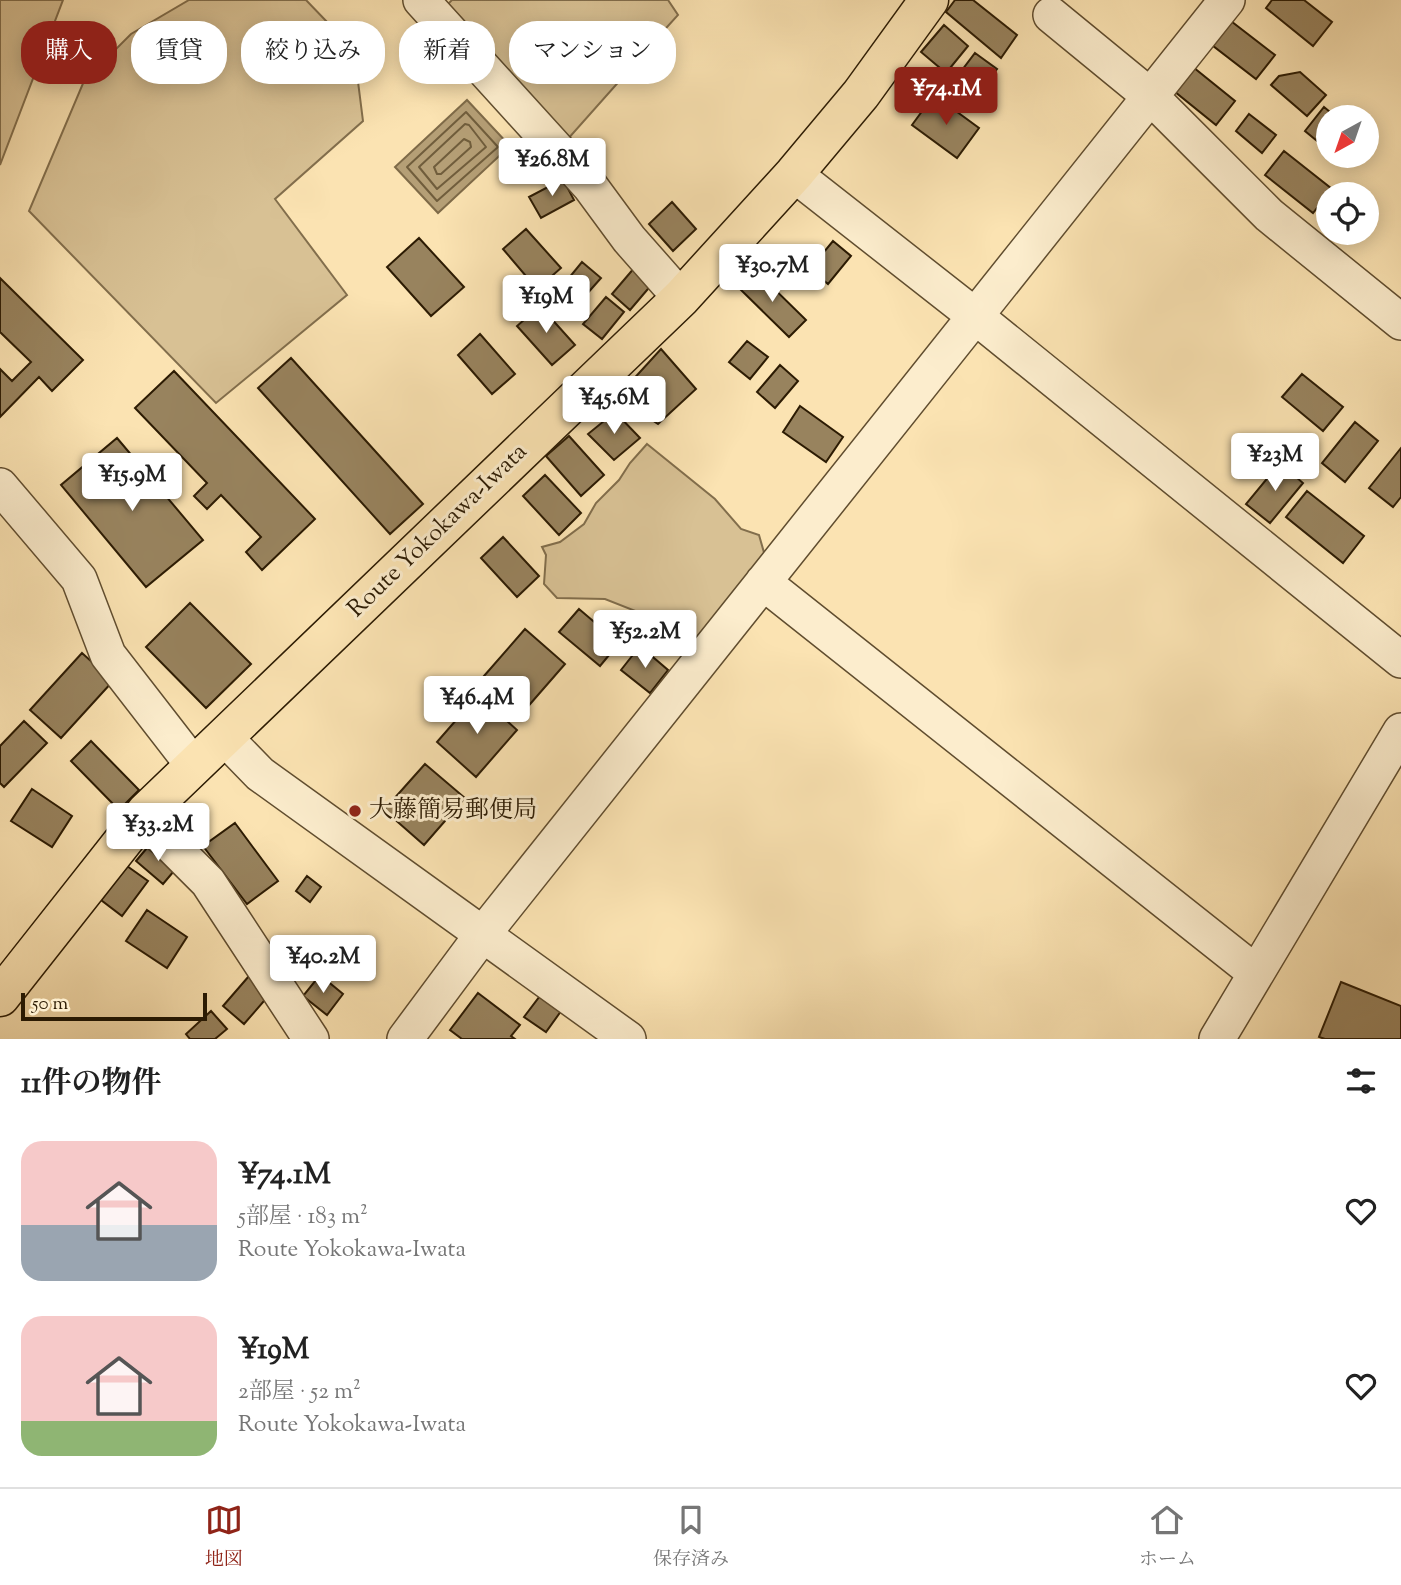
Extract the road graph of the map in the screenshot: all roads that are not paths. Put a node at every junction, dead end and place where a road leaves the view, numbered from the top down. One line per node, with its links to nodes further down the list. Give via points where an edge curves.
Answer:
1 (421, 0): 7 (street, via 590,186)
2 (929, 0): 6 (main road, Route Yokokawa-Iwata)
3 (1227, 0): 5 (street)
4 (1051, 15): 5 (street)
5 (1151, 97): 8 (street); 9 (street, via 1269,215)
6 (794, 174): 7 (main road, Route Yokokawa-Iwata); 8 (street)
7 (681, 298): 14 (main road, Route Yokokawa-Iwata)
8 (975, 317): 11 (street); 12 (street)
9 (1401, 322)
10 (0, 486): 15 (street, via 79,579 108,655)
11 (763, 582): 17 (street); 18 (street)
12 (1401, 660)
13 (1401, 731): 18 (street)
14 (225, 737): 15 (main road, Route Yokokawa-Iwata); 17 (street, via 260,774)
15 (194, 766): 16 (main road, Route Yokokawa-Iwata)
16 (139, 819): 19 (main road, Route Yokokawa-Iwata); 20 (street, via 208,882)
17 (483, 934): 21 (street); 22 (street)
18 (1256, 973): 23 (street)
19 (0, 997)
20 (311, 1039)
21 (404, 1039)
22 (628, 1039)
23 (1217, 1039)

